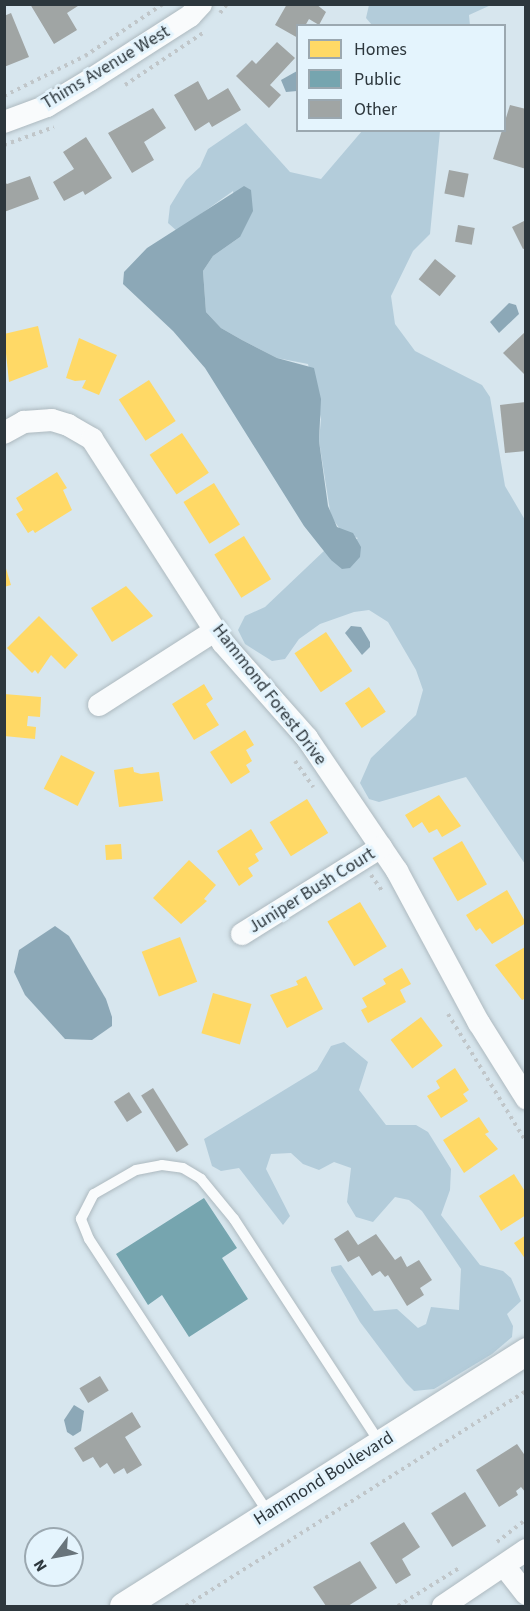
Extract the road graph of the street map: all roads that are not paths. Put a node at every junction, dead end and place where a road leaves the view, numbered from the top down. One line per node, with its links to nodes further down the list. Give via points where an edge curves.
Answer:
1 (201, 4): 2 (street, Thims Avenue West, via 190,16 47,106)
2 (4, 122)
3 (4, 433): 4 (street, Hammond Forest Drive, via 24,422 52,420 68,424 92,439)
4 (216, 630): 5 (street); 6 (street, Hammond Forest Drive, via 307,738)
5 (99, 705)
6 (381, 847): 7 (street, Juniper Bush Court); 8 (street, Hammond Forest Drive)
7 (242, 934)
8 (525, 1098)
9 (525, 1351): 10 (street, Hammond Boulevard)
10 (380, 1444): 11 (street, Hammond Boulevard); 11 (lane, via 234,1219 201,1179 183,1168 162,1165 136,1170 94,1194 81,1219 89,1239)
11 (269, 1514): 15 (street, Hammond Boulevard)
12 (525, 1550): 13 (street)
13 (505, 1568): 14 (street); 16 (street)
14 (525, 1594)
15 (123, 1606)
16 (443, 1606)

